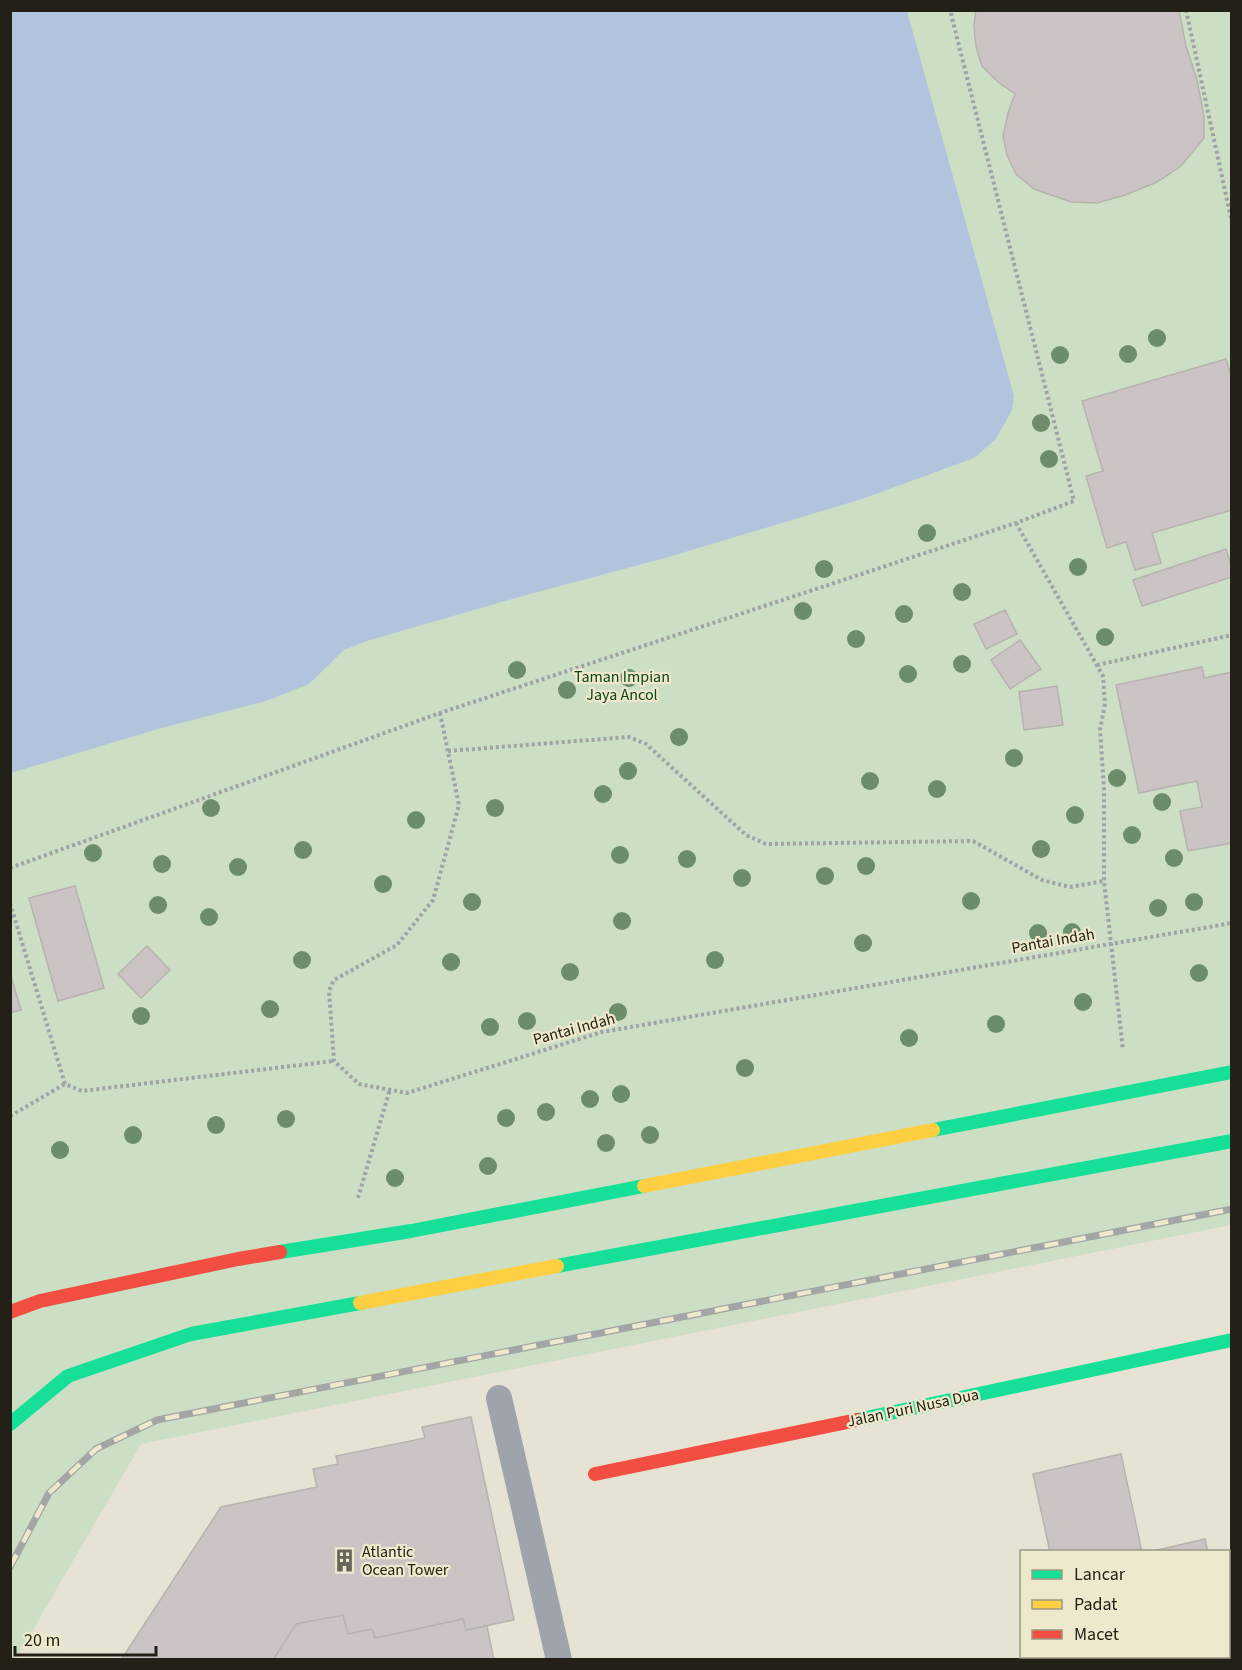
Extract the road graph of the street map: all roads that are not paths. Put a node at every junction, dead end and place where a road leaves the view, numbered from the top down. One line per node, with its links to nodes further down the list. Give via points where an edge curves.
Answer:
1 (1232, 1072): 3 (street, via 546,1206 238,1258 40,1301)
2 (1232, 1141): 6 (street, via 191,1335 68,1376)
3 (10, 1312)
4 (1232, 1340): 7 (street, Jalan Puri Nusa Dua)
5 (499, 1398): 8 (lane)
6 (10, 1424)
7 (595, 1474)
8 (559, 1659)

